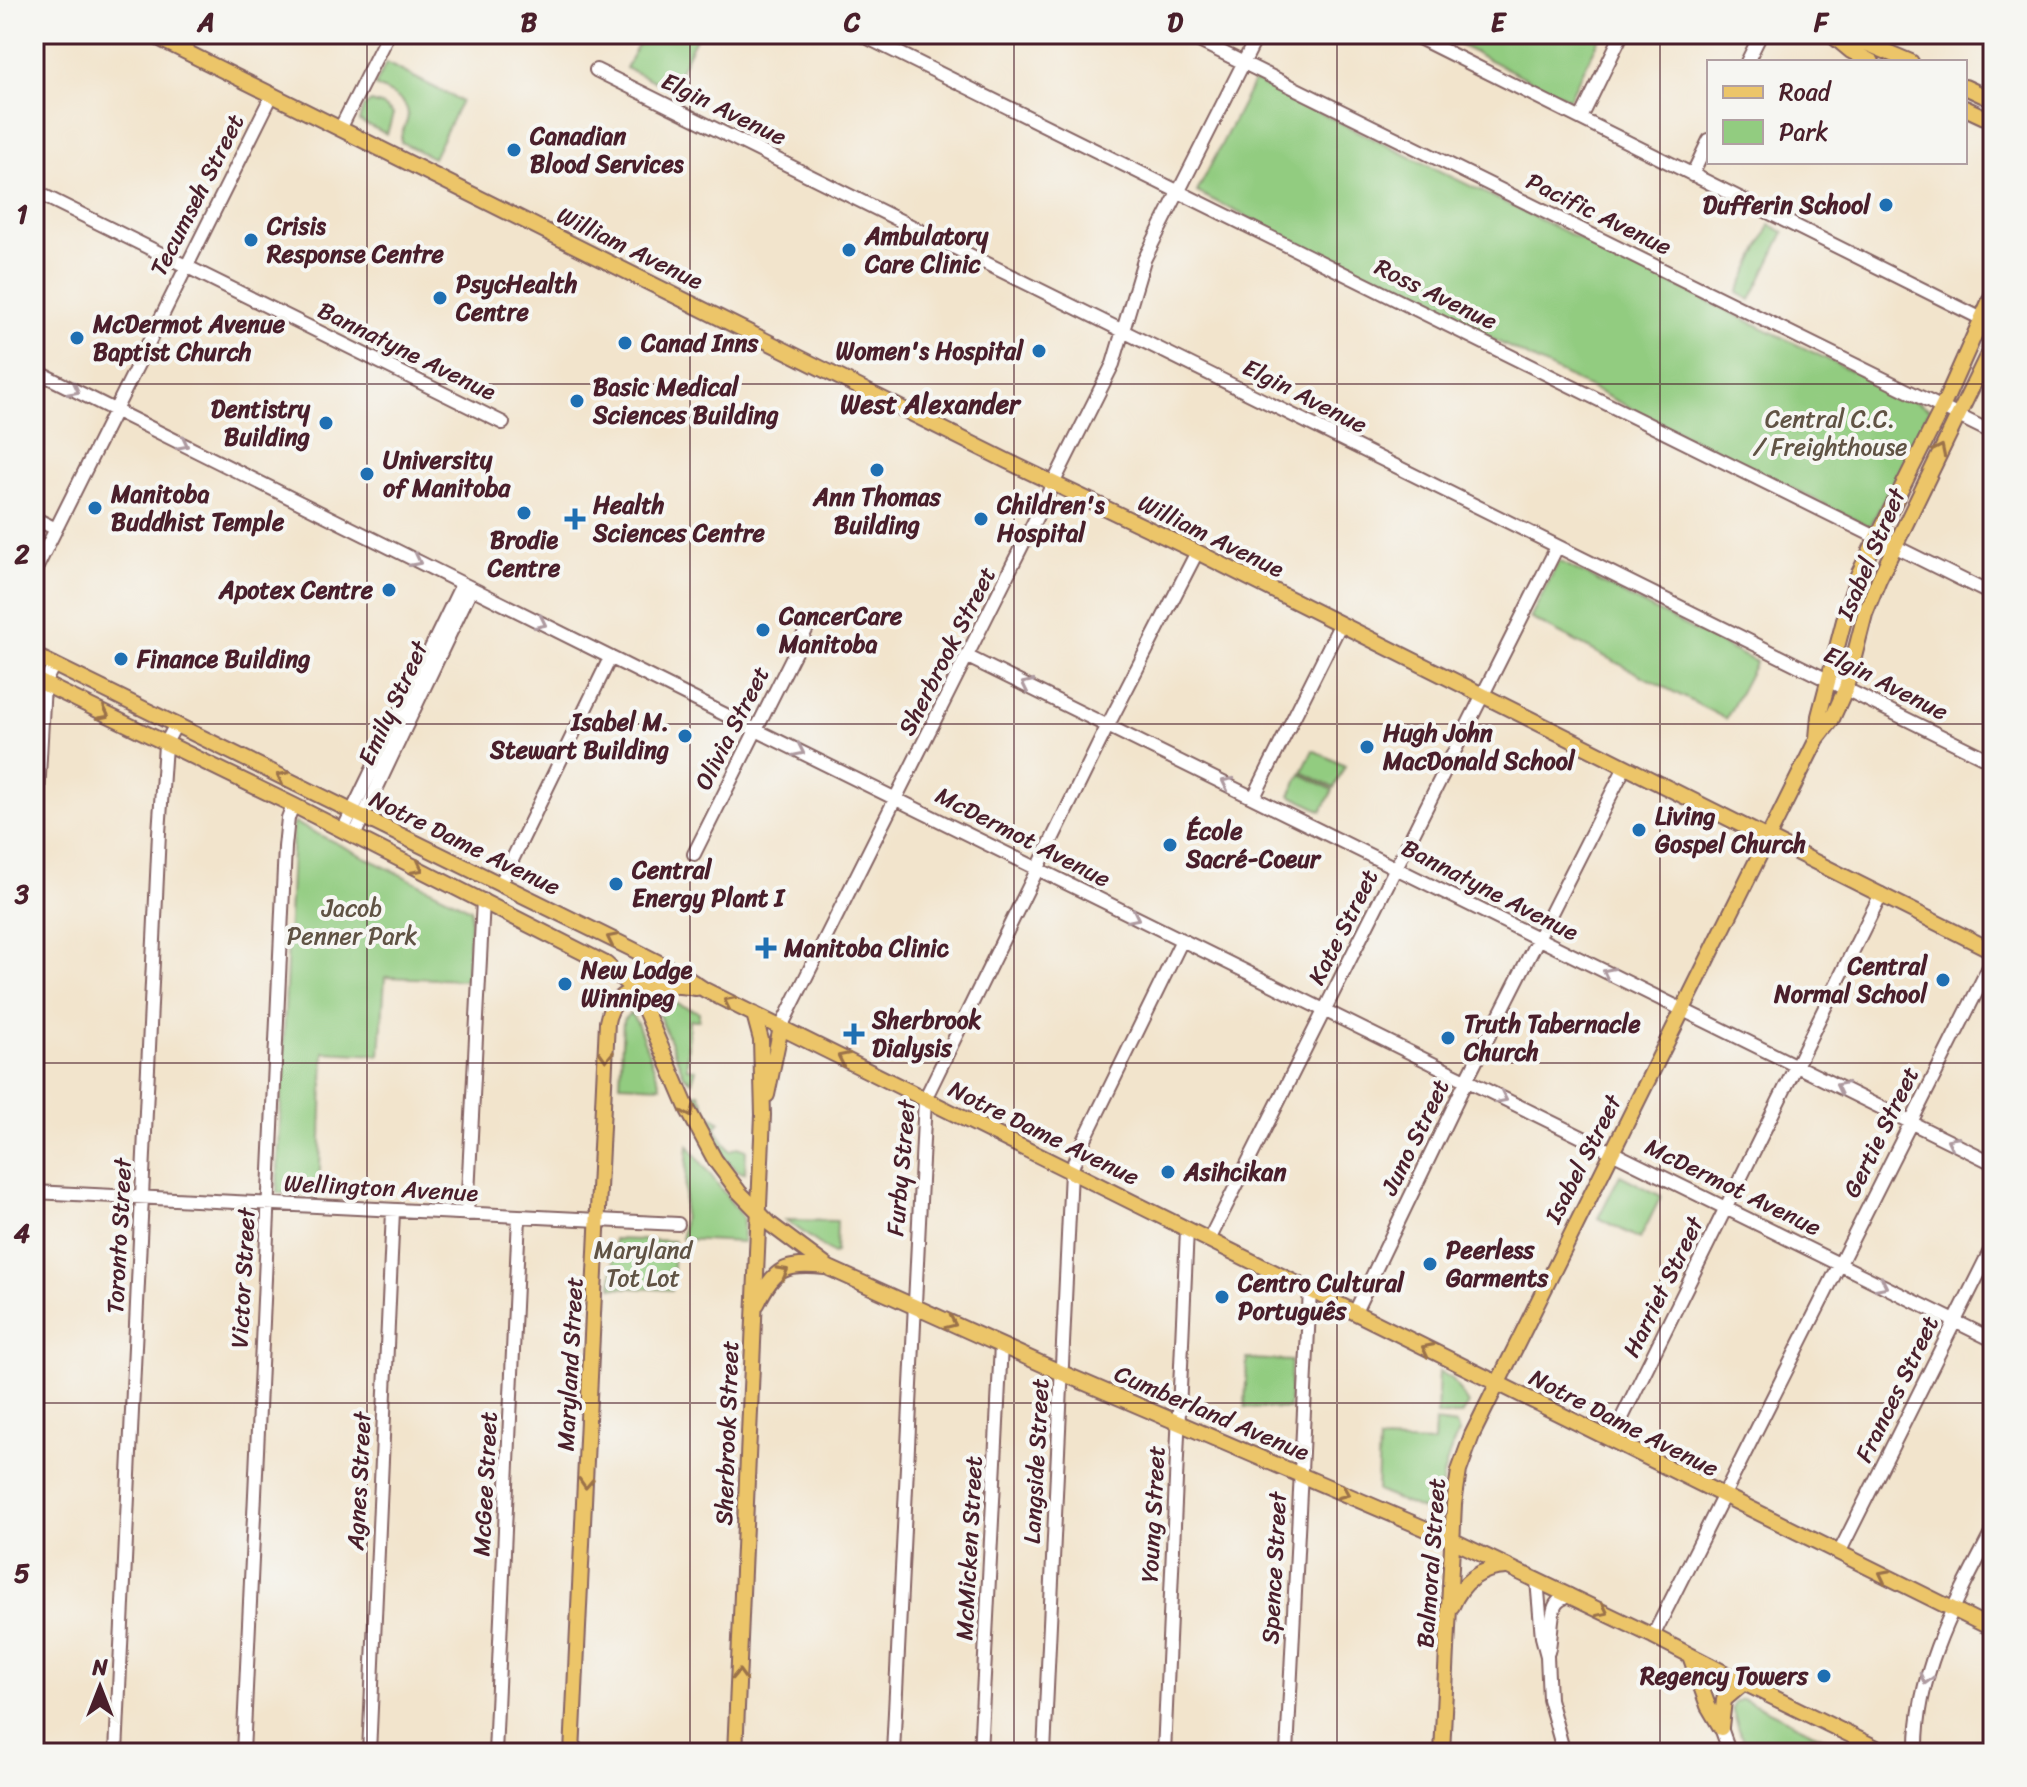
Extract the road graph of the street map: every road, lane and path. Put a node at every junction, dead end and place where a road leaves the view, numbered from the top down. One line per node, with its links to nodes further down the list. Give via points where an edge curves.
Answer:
1 (150, 34): 17 (main road, William Avenue)
2 (388, 34): 22 (street)
3 (860, 34): 26 (street, Ross Avenue)
4 (1185, 34): 14 (street, Pacific Avenue)
5 (1258, 34): 14 (street, Sherbrook Street)
6 (1411, 34): 10 (street)
7 (1622, 34): 20 (street)
8 (1761, 34): 11 (street)
9 (1831, 34): 12 (main road); 13 (main road)
10 (1439, 40): 20 (street)
11 (1748, 60)
12 (1868, 60)
13 (1906, 60)
14 (1243, 63): 26 (street, Sherbrook Street); 33 (street, Pacific Avenue)
15 (596, 70): 30 (street, Elgin Avenue)
16 (1967, 88): 18 (main road)
17 (272, 95): 22 (main road, William Avenue); 27 (street, Tecumseh Street)
18 (1993, 100)
19 (1967, 109): 21 (main road)
20 (1581, 118): 24 (street)
21 (1993, 121)
22 (340, 129): 38 (main road, William Avenue)
23 (1707, 144): 24 (street)
24 (1692, 175): 29 (street)
25 (34, 191): 27 (street, Bannatyne Avenue)
26 (1177, 192): 30 (street, Sherbrook Street, via 1141,267); 41 (street, Ross Avenue)
27 (186, 267): 34 (street, Tecumseh Street); 36 (street, Bannatyne Avenue)
28 (1993, 293): 29 (main road, Isabel Street)
29 (1982, 319): 33 (main road, Isabel Street)
30 (1124, 329): 38 (street, Sherbrook Street, via 1113,364); 43 (street, Elgin Avenue)
31 (1993, 344): 35 (main road, Isabel Street)
32 (34, 370): 34 (street, McDermot Avenue, one-way to 34)
33 (1942, 408): 35 (street, Pacific Avenue); 41 (main road, Isabel Street)
34 (113, 409): 40 (street, Tecumseh Street); 46 (street, McDermot Avenue, one-way to 46)
35 (1957, 415): 37 (street, Pacific Avenue); 42 (main road, Isabel Street, one-way to 35)
36 (503, 423)
37 (1993, 433)
38 (1055, 484): 44 (main road, William Avenue); 51 (street, Sherbrook Street)
39 (34, 518): 40 (street)
40 (56, 529): 45 (street, Tecumseh Street)
41 (1878, 536): 42 (street, Ross Avenue); 54 (main road, Isabel Street, via 1855,585)
42 (1894, 546): 47 (street, Ross Avenue); 56 (main road, Isabel Street, via 1865,614)
43 (1557, 547): 54 (street, Elgin Avenue); 57 (street, Kate Street)
44 (1197, 552): 49 (main road, William Avenue); 59 (street, Furby Street)
45 (34, 573)
46 (467, 586): 52 (street, McDermot Avenue, one-way to 52); 68 (street, Emily Street)
47 (1993, 595)
48 (810, 622): 60 (street, Olivia Street)
49 (1340, 625): 57 (main road, William Avenue); 65 (street)
50 (34, 655): 53 (main road, Notre Dame Avenue)
51 (968, 657): 59 (street, Bannatyne Avenue, one-way to 51); 66 (street, Sherbrook Street)
52 (610, 658): 60 (street, McDermot Avenue); 75 (street)
53 (54, 664): 55 (street); 58 (main road, Notre Dame Avenue)
54 (1829, 679): 56 (street, Elgin Avenue); 61 (main road, Isabel Street)
55 (39, 682): 62 (main road, Notre Dame Avenue, one-way to 62); 72 (street)
56 (1846, 688): 61 (main road, Isabel Street); 63 (street, Elgin Avenue)
57 (1482, 696): 64 (main road, William Avenue); 73 (street, Kate Street)
58 (176, 724): 62 (street, Toronto Street); 68 (main road, Notre Dame Avenue, one-way to 58)
59 (1108, 725): 65 (street, Bannatyne Avenue, one-way to 59); 74 (street, Furby Street)
60 (754, 729): 66 (street, McDermot Avenue, one-way to 66); 71 (street, Olivia Street)
61 (1817, 739): 70 (main road, Isabel Street)
62 (165, 745): 67 (main road, Notre Dame Avenue); 97 (street, Toronto Street)
63 (1993, 762)
64 (1625, 767): 70 (main road, William Avenue); 78 (street, Juno Street)
65 (1254, 797): 73 (street, Bannatyne Avenue)
66 (897, 798): 74 (street, McDermot Avenue); 87 (street, Sherbrook Street)
67 (293, 805): 69 (main road, Notre Dame Avenue); 98 (street, Victor Street, via 285,847)
68 (358, 816): 69 (street, Emily Street); 75 (main road, Notre Dame Avenue)
69 (349, 833): 77 (main road, Notre Dame Avenue, one-way to 77)
70 (1768, 839): 76 (main road, William Avenue); 84 (main road, Isabel Street)
71 (694, 854)
72 (34, 867)
73 (1397, 868): 78 (street, Bannatyne Avenue); 85 (street, Kate Street)
74 (1039, 869): 79 (street, McDermot Avenue, one-way to 79); 90 (street, Furby Street)
75 (500, 885): 83 (main road, Notre Dame Avenue, one-way to 75)
76 (1881, 894): 80 (main road, William Avenue); 88 (street, Harriet Street)
77 (483, 900): 82 (main road, Notre Dame Avenue, via 582,949); 102 (street)
78 (1538, 938): 84 (street, Bannatyne Avenue, one-way to 78); 89 (street, Juno Street)
79 (1182, 940): 85 (street, McDermot Avenue); 95 (street)
80 (1993, 951)
81 (1993, 959): 92 (street, Gertie Street)
82 (634, 990): 83 (main road, via 663,984); 101 (main road, Cumberland Avenue, one-way to 101, via 702,1139); 104 (main road, Maryland Street, one-way to 104, via 617,1001 607,1022)
83 (705, 990): 86 (main road, Notre Dame Avenue, one-way to 83)
84 (1682, 1010): 88 (street, Bannatyne Avenue); 93 (main road, Isabel Street)
85 (1325, 1011): 89 (street, McDermot Avenue); 107 (street, Kate Street)
86 (754, 1014): 87 (main road, Notre Dame Avenue); 91 (main road, Sherbrook Street, via 761,1040)
87 (781, 1027): 90 (main road, Notre Dame Avenue, one-way to 87); 91 (main road, Sherbrook Street)
88 (1797, 1066): 92 (street, Bannatyne Avenue, one-way to 88); 99 (street, Harriet Street)
89 (1466, 1081): 93 (street, McDermot Avenue, one-way to 93); 114 (street, Juno Street)
90 (925, 1099): 95 (main road, Notre Dame Avenue); 112 (street, Furby Street)
91 (763, 1115): 101 (main road, Sherbrook Street)
92 (1911, 1121): 94 (street, Bannatyne Avenue, one-way to 92); 109 (street, Gertie Street)
93 (1611, 1152): 99 (street, McDermot Avenue); 119 (main road, Isabel Street)
94 (1993, 1163)
95 (1071, 1171): 106 (main road, Notre Dame Avenue); 118 (street, Langside Street)
96 (34, 1192): 97 (street, Wellington Avenue)
97 (143, 1198): 98 (street, Wellington Avenue); 138 (street, Toronto Street)
98 (268, 1204): 100 (street, Wellington Avenue); 139 (street, Victor Street)
99 (1726, 1208): 109 (street, McDermot Avenue); 121 (street, Harriet Street)
100 (393, 1211): 102 (street, Wellington Avenue); 140 (street, Agnes Street)
101 (759, 1213): 110 (main road, Cumberland Avenue); 113 (main road, Sherbrook Street)
102 (467, 1214): 103 (street, Wellington Avenue)
103 (519, 1217): 104 (street, Wellington Avenue); 141 (street, McGee Street)
104 (599, 1221): 105 (street, Wellington Avenue); 142 (main road, Maryland Street, one-way to 142)
105 (678, 1224)
106 (1187, 1229): 107 (main road, Notre Dame Avenue); 120 (street, Young Street)
107 (1209, 1240): 111 (main road, Notre Dame Avenue)
108 (1993, 1245): 115 (street, Frances Street)
109 (1840, 1265): 115 (street, McDermot Avenue, one-way to 115); 123 (street, Gertie Street)
110 (829, 1268): 112 (main road, Cumberland Avenue); 113 (main road, one-way to 110, via 767,1283 785,1268)
111 (1310, 1290): 114 (main road, Notre Dame Avenue); 122 (street, Spence Street)
112 (913, 1306): 117 (main road, Cumberland Avenue, one-way to 117); 144 (street, Furby Street)
113 (754, 1309): 143 (main road, Sherbrook Street, one-way to 113)
114 (1355, 1312): 119 (main road, Notre Dame Avenue, one-way to 114)
115 (1955, 1322): 116 (street, McDermot Avenue); 126 (street, Frances Street)
116 (1993, 1340)
117 (1001, 1345): 118 (main road, Cumberland Avenue); 145 (street, McMicken Street)
118 (1062, 1373): 120 (main road, Cumberland Avenue); 146 (street, Langside Street)
119 (1497, 1384): 121 (main road, Notre Dame Avenue); 125 (main road, Balmoral Street, via 1459,1471)
120 (1178, 1422): 122 (main road, Cumberland Avenue); 147 (street, Young Street)
121 (1611, 1440): 123 (main road, Notre Dame Avenue)
122 (1300, 1474): 125 (main road, Cumberland Avenue, one-way to 125); 148 (street, Spence Street)
123 (1724, 1497): 126 (main road, Notre Dame Avenue); 133 (street, Gertie Street)
124 (1993, 1530): 130 (street)
125 (1452, 1540): 127 (main road, Cumberland Avenue); 131 (main road, Balmoral Street)
126 (1839, 1553): 130 (main road, Notre Dame Avenue, one-way to 126)
127 (1506, 1567): 128 (main road, Cumberland Avenue); 131 (main road, via 1484,1571 1467,1582)
128 (1537, 1580): 129 (main road, Cumberland Avenue); 134 (street)
129 (1569, 1595): 133 (main road, Cumberland Avenue, one-way to 133); 134 (street, via 1553,1609)
130 (1954, 1610): 132 (main road, Notre Dame Avenue); 153 (street, one-way to 153, via 1923,1683)
131 (1449, 1615): 149 (main road, Balmoral Street)
132 (1993, 1629)
133 (1653, 1636): 135 (main road, Cumberland Avenue)
134 (1547, 1656): 150 (street, via 1549,1699)
135 (1690, 1656): 136 (main road, Cumberland Avenue); 137 (main road)
136 (1744, 1683): 137 (main road, via 1724,1700); 152 (main road, Cumberland Avenue)
137 (1721, 1728): 151 (street)
138 (116, 1753)
139 (243, 1753)
140 (369, 1753)
141 (495, 1753)
142 (572, 1753)
143 (735, 1753)
144 (893, 1753)
145 (980, 1753)
146 (1044, 1753)
147 (1164, 1753)
148 (1287, 1753)
149 (1442, 1753)
150 (1564, 1753)
151 (1730, 1753)
152 (1887, 1753)
153 (1917, 1753)

